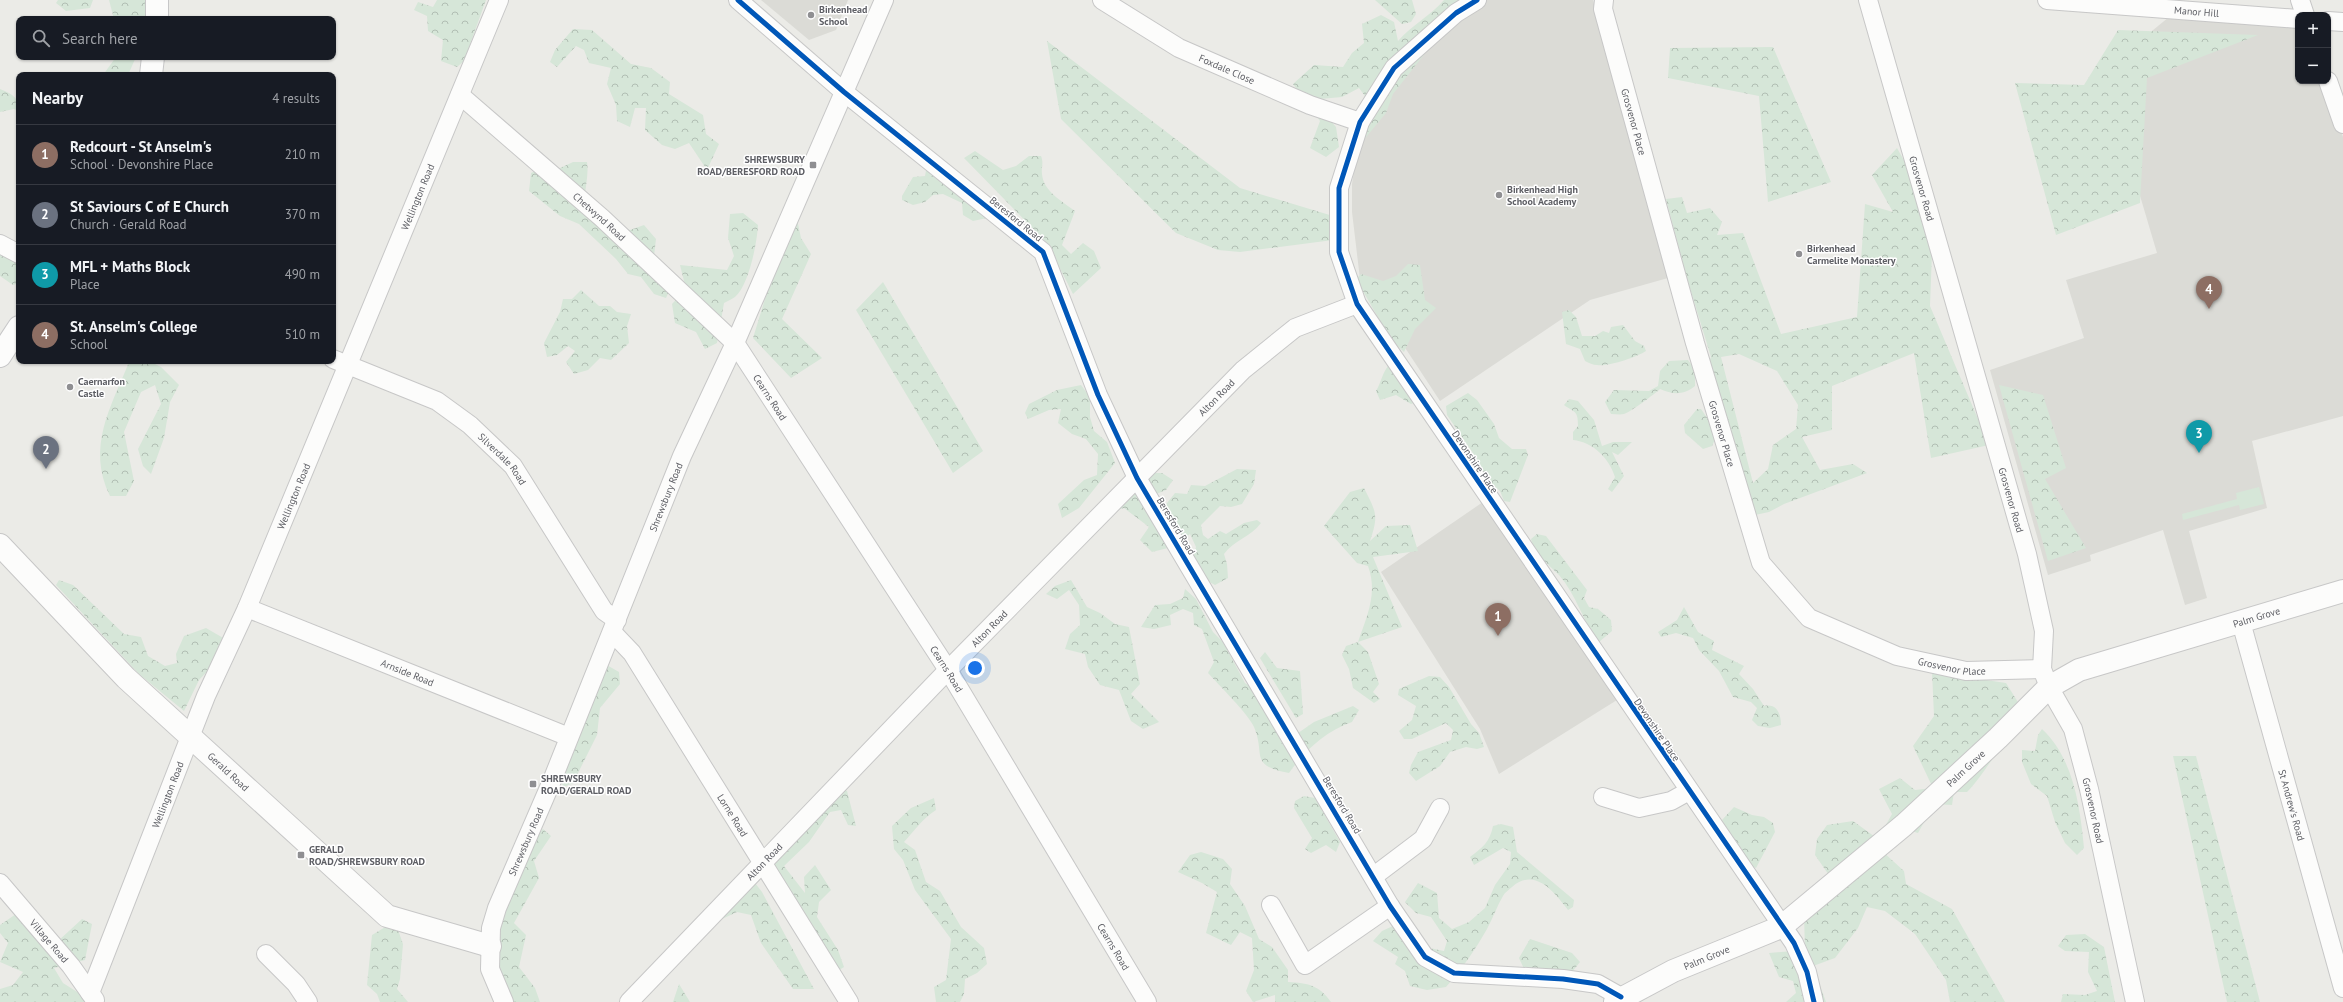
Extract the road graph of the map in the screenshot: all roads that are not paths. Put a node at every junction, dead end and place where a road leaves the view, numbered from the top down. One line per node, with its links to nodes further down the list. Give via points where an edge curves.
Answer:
1 (157, 0): 12 (street)
2 (499, 0): 20 (street, Wellington Road)
3 (738, 0): 19 (street, Beresford Road)
4 (884, 0): 19 (street, Shrewsbury Road)
5 (1102, 0): 21 (street, Foxdale Close, via 1179,48 1310,105)
6 (1477, 0): 21 (street, Devonshire Place, via 1456,13 1394,68)
7 (1604, 0): 37 (street, Grosvenor Place, via 1603,9 1695,343 1761,563 1809,618 1897,656 1966,670)
8 (1868, 0): 37 (street, Grosvenor Road, via 2027,554 2044,631)
9 (2047, 0): 13 (street, Manor Hill)
10 (2300, 0): 11 (street)
11 (2304, 12)
12 (157, 16)
13 (2295, 19)
14 (2331, 21): 15 (street)
15 (2343, 22)
16 (153, 60): 17 (street)
17 (151, 72)
18 (2329, 84): 22 (street)
19 (844, 92): 27 (street, Shrewsbury Road); 30 (street, Beresford Road, via 1043,252 1098,395)
20 (460, 95): 27 (street, Chetwynd Road, via 602,218); 29 (street, Wellington Road)
21 (1360, 122): 25 (street, Devonshire Place, via 1339,188 1338,252)
22 (2343, 124)
23 (0, 244): 24 (street)
24 (16, 252)
25 (1357, 304): 30 (street, Alton Road, via 1295,328 1243,370); 40 (street, Devonshire Place)
26 (16, 332): 28 (street)
27 (736, 343): 35 (street, Shrewsbury Road, via 682,456); 36 (street, Cearns Road)
28 (0, 356)
29 (341, 362): 33 (street, Wellington Road); 35 (street, Silverdale Road, via 437,401 498,449 514,466)
30 (1137, 478): 36 (street, Alton Road); 44 (street, Beresford Road)
31 (0, 545): 38 (street, Gerald Road, via 126,678)
32 (2343, 591): 34 (street, Palm Grove)
33 (247, 608): 38 (street, Wellington Road, via 206,696); 39 (street, Arnside Road)
34 (2241, 622): 37 (street, Palm Grove); 51 (street, St Andrew's Road)
35 (614, 626): 39 (street, Shrewsbury Road); 43 (street, Lorne Road)
36 (948, 670): 43 (street, Alton Road); 58 (street, Cearns Road)
37 (2046, 678): 48 (street, Palm Grove, via 1998,738 1904,825); 60 (street, Grosvenor Road, via 2073,729 2089,789)
38 (191, 737): 49 (street, Gerald Road, via 387,916); 52 (street, Wellington Road)
39 (569, 737): 49 (street, Shrewsbury Road, via 497,908 491,928)
40 (1689, 791): 41 (street, via 1671,801 1639,808); 48 (street, Devonshire Place)
41 (1603, 797)
42 (1440, 808): 44 (street, via 1423,839)
43 (762, 861): 56 (street, Alton Road); 57 (street, Lorne Road)
44 (1374, 876): 47 (street, Beresford Road)
45 (0, 883): 52 (street, Village Road, via 71,966)
46 (1270, 905): 47 (street, via 1305,965)
47 (1390, 906): 53 (street, Beresford Road, via 1425,958 1454,973 1563,979 1598,984)
48 (1781, 927): 53 (street, Palm Grove, via 1673,971); 59 (street, Devonshire Place, via 1794,943 1807,972)
49 (490, 946): 55 (street, Shrewsbury Road, via 490,968)
50 (266, 954): 54 (street, via 296,984)
51 (2343, 988)
52 (93, 998)
53 (1618, 1000)
54 (308, 1002)
55 (504, 1002)
56 (629, 1002)
57 (849, 1002)
58 (1147, 1002)
59 (1814, 1002)
60 (2135, 1002)

